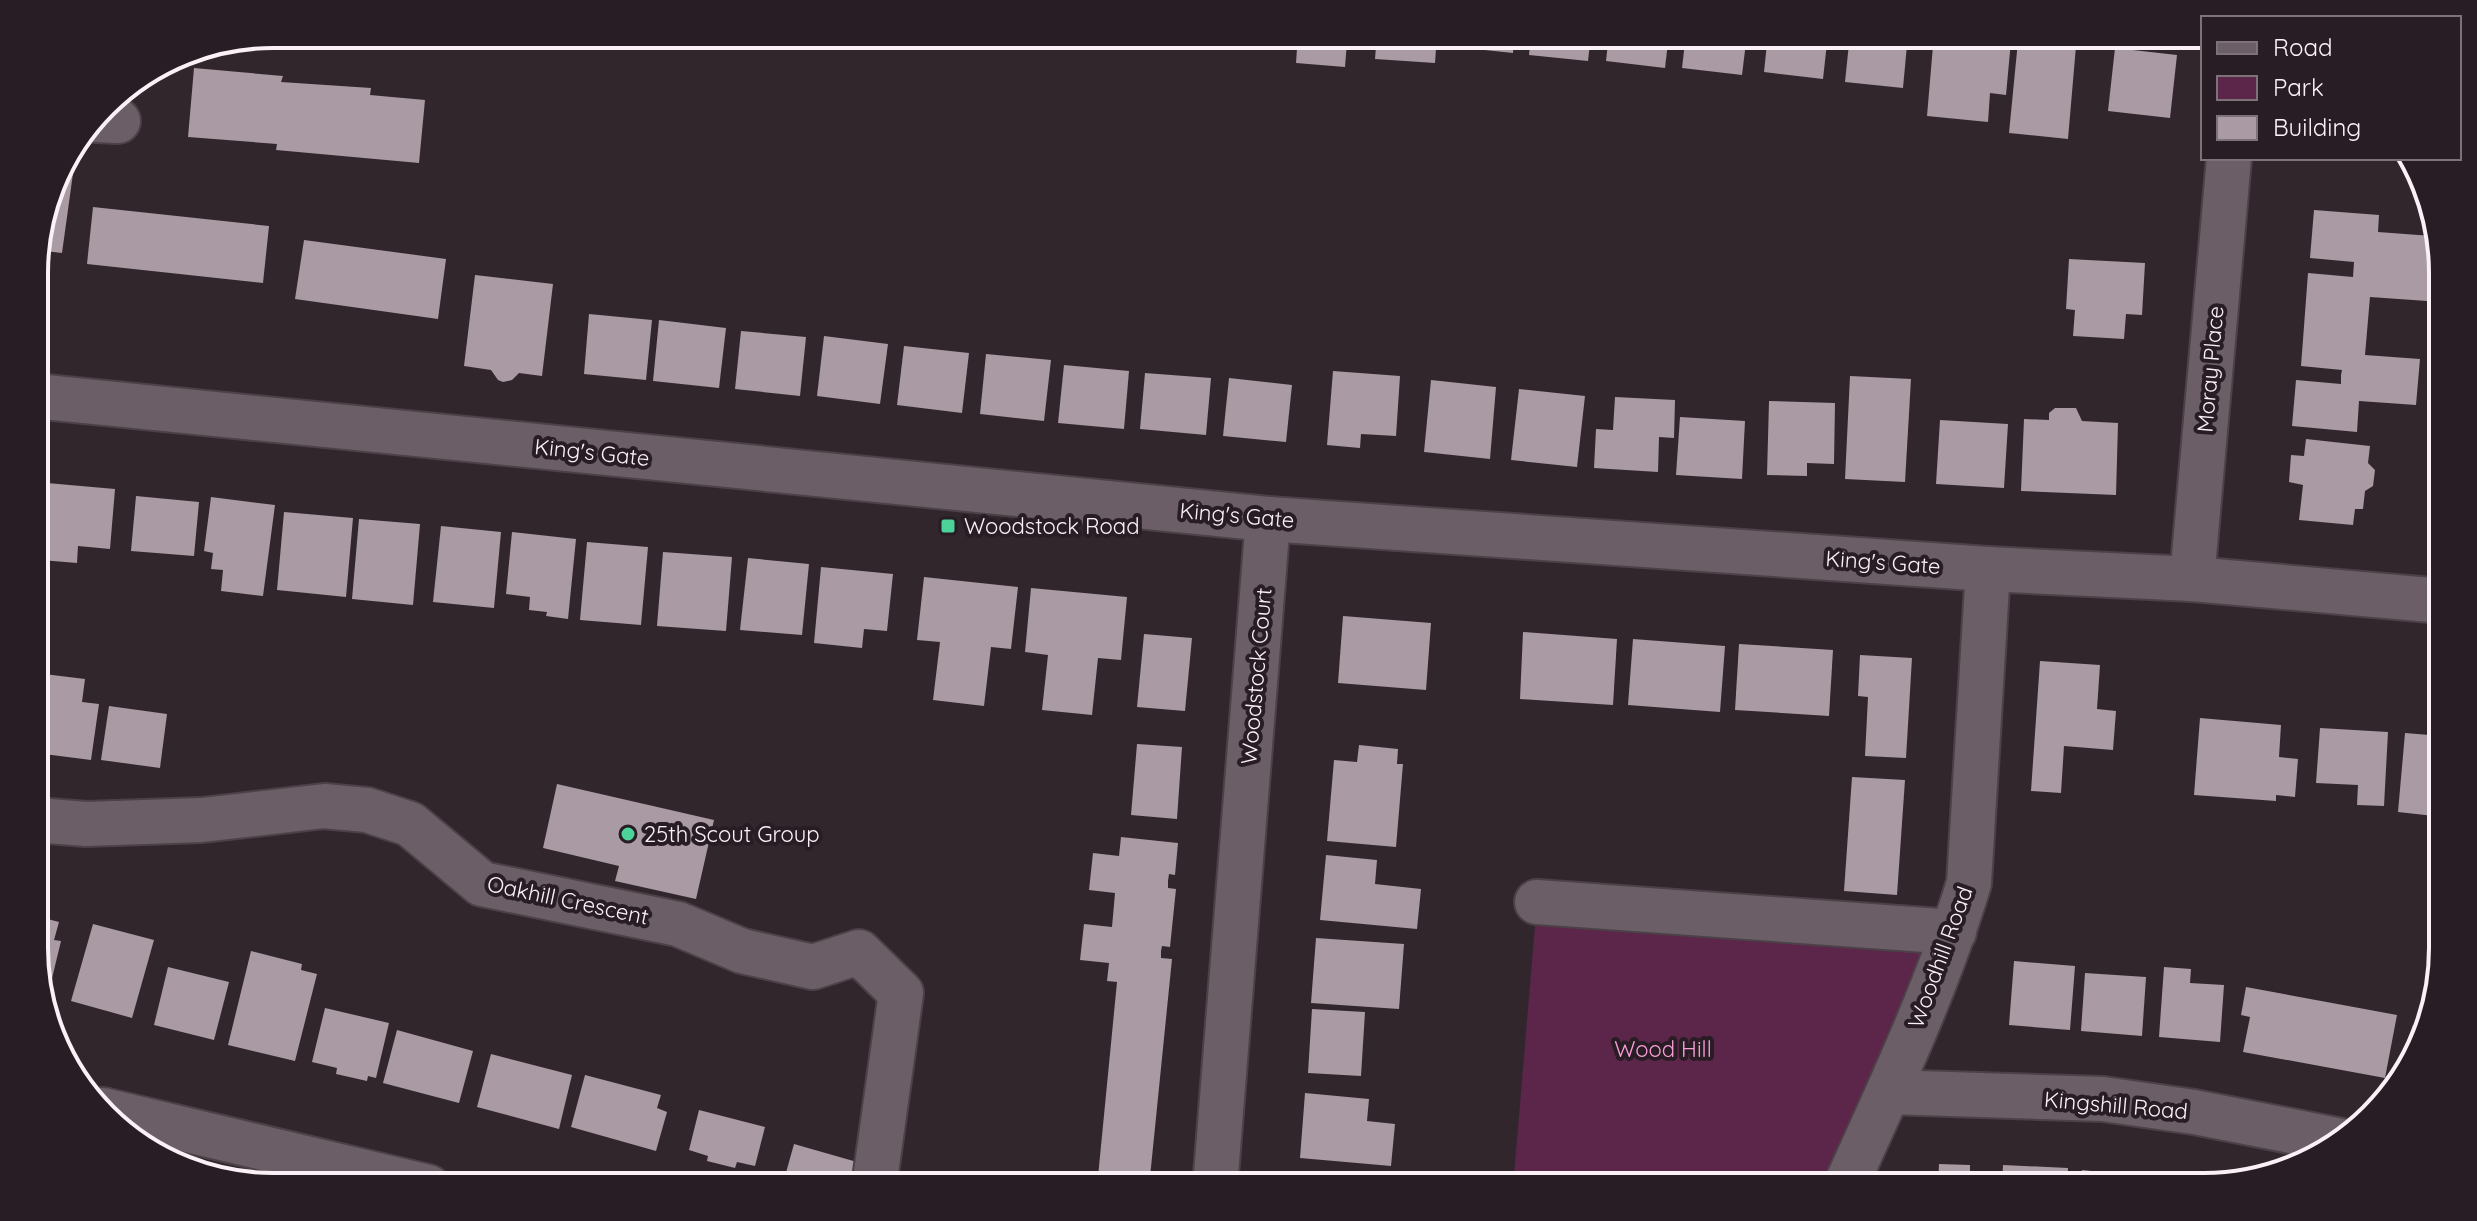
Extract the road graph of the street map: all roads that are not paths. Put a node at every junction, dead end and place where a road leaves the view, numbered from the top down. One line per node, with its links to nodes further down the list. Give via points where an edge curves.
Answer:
1 (2229, 160): 5 (street, Moray Place)
2 (48, 397): 3 (street, King's Gate)
3 (1268, 519): 4 (street, King's Gate); 15 (street, Woodstock Court)
4 (1988, 569): 5 (street, King's Gate); 9 (street, Woodhill Road, via 1969,883)
5 (2192, 579): 6 (street, King's Gate)
6 (2429, 600)
7 (48, 821): 14 (street, Oakhill Crescent, via 202,820 324,806 367,810 410,824 482,884 678,924 742,951 813,967 859,952 901,993)
8 (1537, 902): 9 (street)
9 (1954, 932): 10 (street, Woodhill Road)
10 (1888, 1092): 12 (street, Kingshill Road, via 2103,1099); 16 (street, Woodhill Road)
11 (123, 1115): 13 (street)
12 (2325, 1138)
13 (369, 1173)
14 (876, 1173)
15 (1216, 1173)
16 (1851, 1173)

